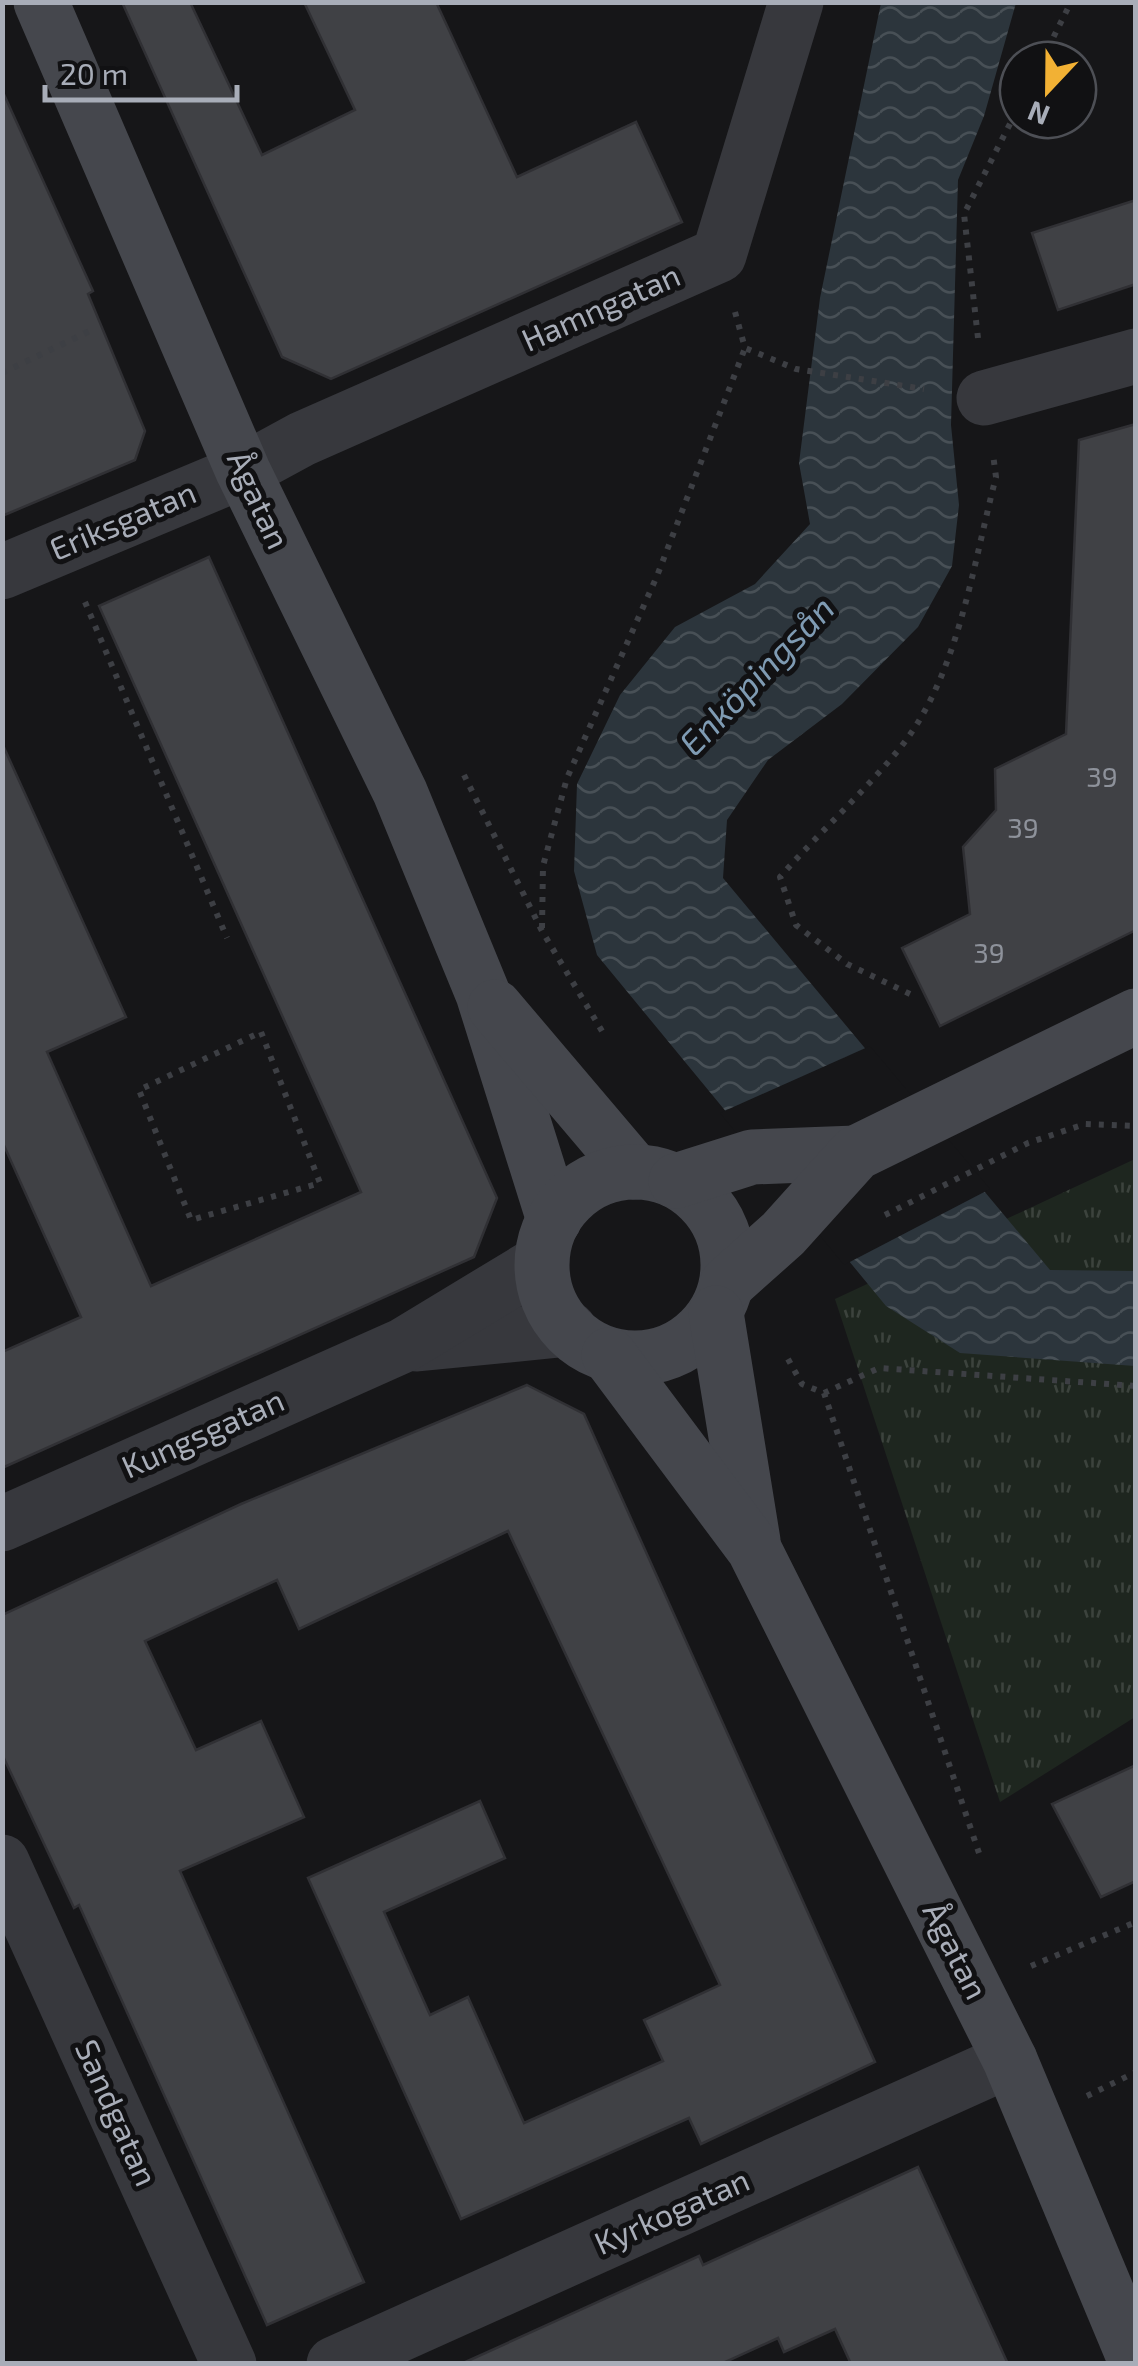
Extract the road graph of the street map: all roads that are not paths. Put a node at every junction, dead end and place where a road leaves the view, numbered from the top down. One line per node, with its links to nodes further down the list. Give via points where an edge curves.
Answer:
1 (41, 2): 5 (street, Ågatan)
2 (796, 2): 5 (street, Hamngatan, via 719,255)
3 (1136, 356): 4 (street)
4 (961, 395)
5 (243, 471): 6 (street, Eriksgatan); 7 (street, Ågatan, via 400,792)
6 (2, 572)
7 (483, 994): 10 (street, Ågatan); 11 (street, Ågatan)
8 (1136, 1016): 9 (street)
9 (856, 1152): 10 (street, via 752,1157); 12 (street)
10 (656, 1176): 11 (street, via 616,1172 586,1185 563,1204); 12 (street, Ågatan, via 702,1199 720,1225 729,1254)
11 (547, 1241): 13 (street, Ågatan, via 545,1293 559,1320); 14 (street, Kungsgatan)
12 (722, 1299): 13 (street, via 696,1337 669,1352 639,1359); 16 (street, Ågatan)
13 (589, 1342): 14 (street, Kungsgatan); 16 (street, Ågatan)
14 (404, 1345): 15 (street, Kungsgatan)
15 (2, 1524)
16 (754, 1549): 18 (street, Ågatan)
17 (2, 1862): 20 (street, Sandgatan)
18 (1010, 2060): 19 (street, Ågatan); 21 (street, Kyrkogatan)
19 (1136, 2362)
20 (228, 2364)
21 (334, 2364)

